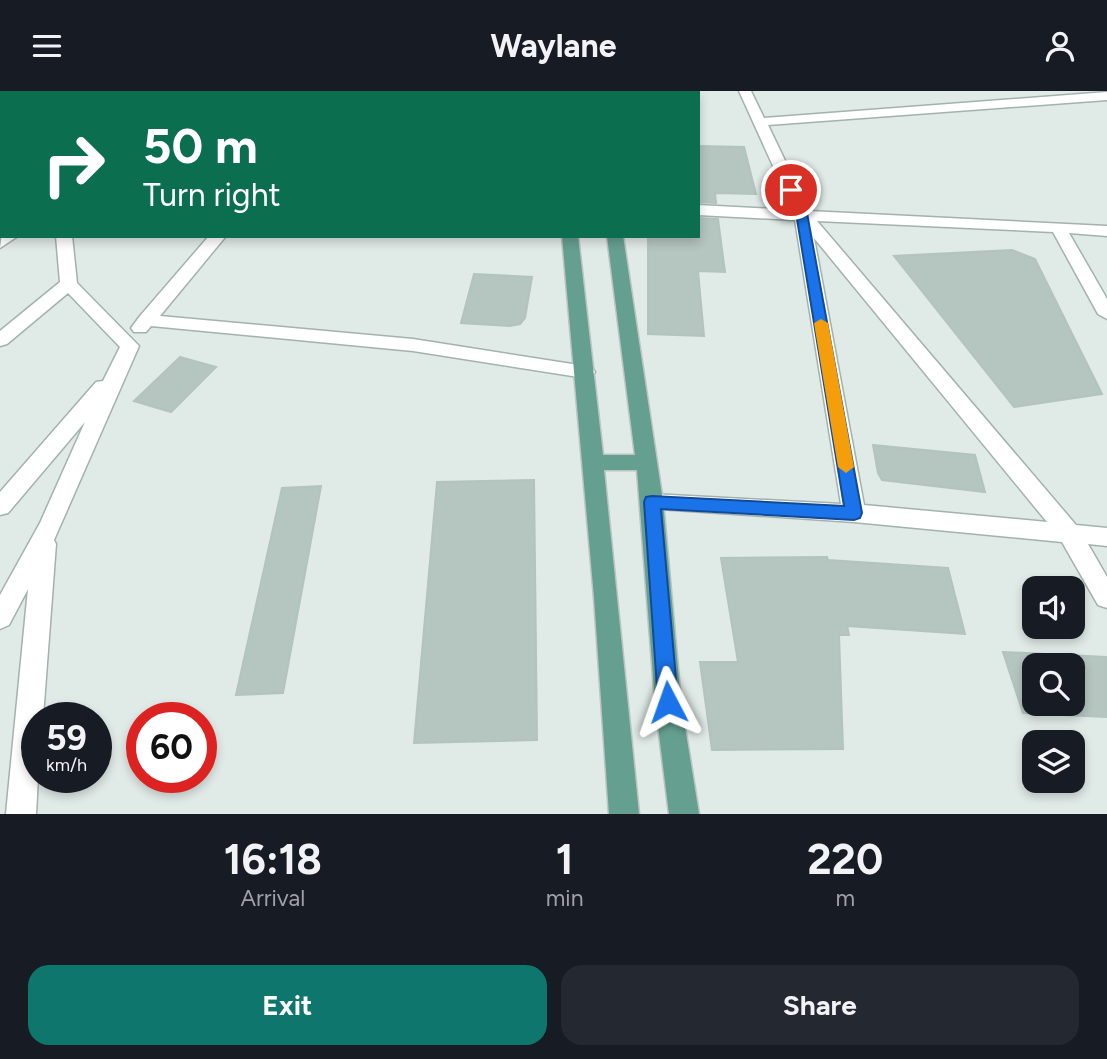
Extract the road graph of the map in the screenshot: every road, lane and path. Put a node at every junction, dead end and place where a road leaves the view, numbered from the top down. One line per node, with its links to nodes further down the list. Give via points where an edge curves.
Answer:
1 (745, 91): 3 (street)
2 (1107, 96): 3 (street)
3 (759, 122): 5 (street)
4 (700, 210): 5 (street)
5 (802, 213): 6 (street); 23 (street); 24 (street)
6 (1058, 228): 7 (street); 13 (street)
7 (1107, 231)
8 (64, 238): 12 (street)
9 (216, 238): 14 (street)
10 (570, 238): 18 (main road)
11 (615, 238): 19 (main road)
12 (69, 284): 15 (street); 16 (street)
13 (1107, 314)
14 (146, 320): 16 (street); 18 (street, via 413,345)
15 (0, 339)
16 (130, 346): 17 (street)
17 (116, 372): 22 (street); 25 (street)
18 (585, 372): 20 (main road)
19 (647, 462): 20 (main road); 21 (main road)
20 (591, 463): 30 (main road, via 615,669)
21 (652, 502): 23 (street); 31 (main road, via 668,702)
22 (0, 507)
23 (854, 513): 24 (street)
24 (1069, 533): 26 (street); 27 (street)
25 (45, 535): 28 (street); 29 (street)
26 (1107, 537)
27 (1107, 598)
28 (0, 618)
29 (21, 814)
30 (624, 814)
31 (684, 814)

